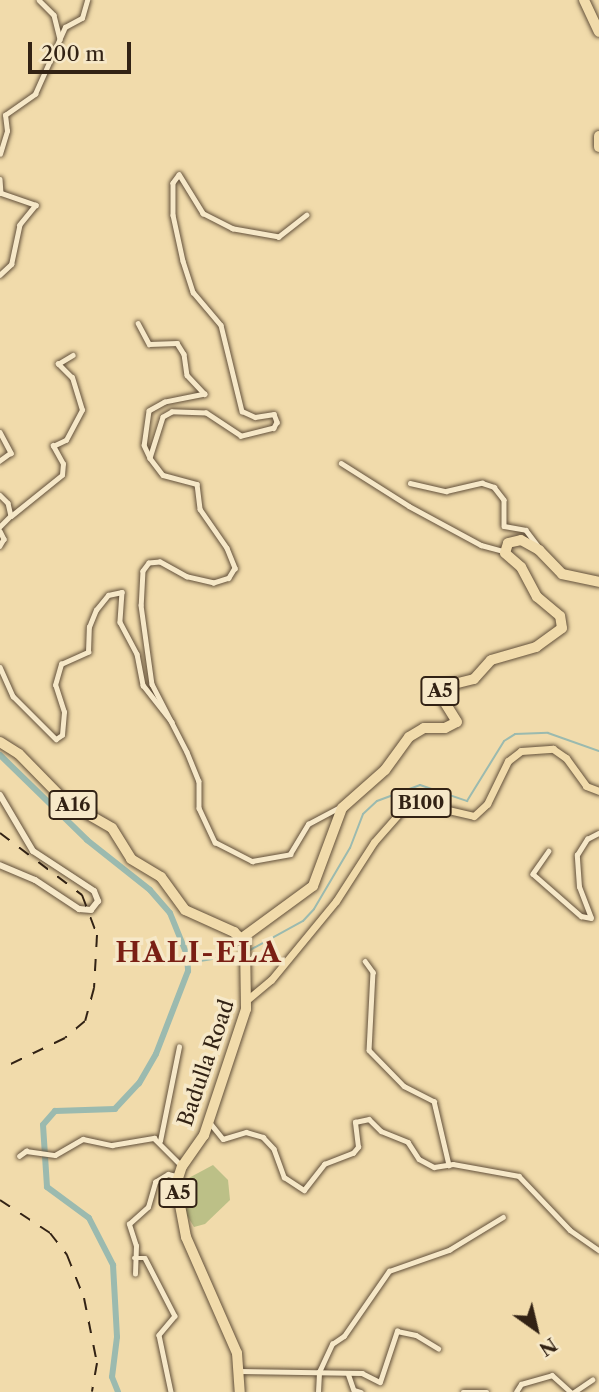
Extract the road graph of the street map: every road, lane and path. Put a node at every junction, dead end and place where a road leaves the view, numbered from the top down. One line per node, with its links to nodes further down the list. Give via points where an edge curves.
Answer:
1 (39, 0): 5 (street, via 54,15)
2 (87, 0): 5 (street, via 82,18 65,27)
3 (584, 0): 4 (highway)
4 (599, 32)
5 (60, 40): 8 (street, via 35,94 5,116 7,131)
6 (599, 136): 7 (highway)
7 (599, 147)
8 (0, 154)
9 (0, 179): 11 (street, via 1,193 36,205 20,225 12,264)
10 (307, 215): 15 (street, via 279,237 233,229 203,214 177,175 173,215 193,292 221,324 242,411 256,417 274,414 277,422 274,428 241,436 206,413 172,412 157,426)
11 (0, 275)
12 (138, 323): 15 (street, via 149,344 177,343 187,375 205,394 165,402 149,411 144,445)
13 (74, 355): 20 (street, via 58,364 72,378 82,410 66,440 53,446 63,464 62,475)
14 (0, 432): 16 (street, via 11,453)
15 (150, 458): 27 (street, via 163,475 197,484 200,509 228,548 235,568 229,578 214,583 187,577 160,562 143,571 141,605 152,684)
16 (0, 461)
17 (341, 463): 24 (street, via 481,545)
18 (410, 483): 23 (street, via 446,491 482,482 494,487 504,500 504,526 526,530)
19 (0, 495): 20 (street)
20 (11, 516): 21 (street)
21 (0, 529): 22 (street, via 4,539)
22 (0, 546)
23 (539, 550): 24 (highway, via 514,540); 25 (highway, via 562,575)
24 (504, 551): 31 (highway, A5, via 521,567 537,597 560,616 562,628 536,647 491,660 474,679 446,683 440,696 457,722 414,733 385,770)
25 (599, 582)
26 (0, 667): 27 (street, via 13,696 35,722 48,735 62,735 64,712 55,685 58,671 61,664 88,652 89,627 96,610 108,596 122,592 120,622 137,654 143,685)
27 (177, 728): 31 (street, via 199,781 200,808 209,835 253,861 290,854 308,824)
28 (0, 742): 35 (highway, A16, via 19,754 65,801 112,828 131,859 161,877 185,910)
29 (599, 791): 37 (main road, B100, via 586,786 566,758 553,749 520,751 508,761 487,804 474,816 418,803 403,809 296,950 261,991)
30 (0, 795): 34 (street, via 33,851 94,891 98,901 91,910 79,909 35,880)
31 (343, 806): 35 (highway, A5, via 313,886)
32 (599, 833): 33 (street, via 587,839 577,855 576,877 591,918 581,916 533,874)
33 (549, 851)
34 (0, 865)
35 (244, 941): 37 (highway, Badulla Road / A5)
36 (365, 961): 42 (street, via 373,972 368,988 369,1050 404,1086 434,1101)
37 (248, 999): 39 (highway, Badulla Road / A5)
38 (179, 1047): 40 (street)
39 (209, 1120): 42 (street, via 223,1139 246,1132 263,1137 274,1149 284,1177 299,1190 307,1188 324,1164 348,1156 358,1147 355,1125 362,1118 408,1142 423,1162 434,1167); 43 (highway, Badulla Road / A5)
40 (160, 1142): 41 (street, via 154,1138 112,1145 83,1139 55,1155); 43 (street)
41 (19, 1156)
42 (449, 1165): 46 (street, via 519,1176 570,1230)
43 (182, 1166): 44 (highway, Badulla Road / A5)
44 (176, 1176): 47 (street, via 168,1174 155,1182 148,1207 129,1224 136,1246); 50 (highway, A5, via 186,1237 224,1315)
45 (503, 1217): 51 (street, via 449,1250 389,1271 344,1336 332,1345)
46 (599, 1250)
47 (134, 1258): 48 (street); 54 (street, via 145,1258 175,1315 159,1335)
48 (135, 1274)
49 (438, 1348): 52 (street, via 416,1335 397,1331 381,1381)
50 (240, 1371): 51 (street); 55 (highway, A5)
51 (319, 1372): 52 (street); 56 (street)
52 (348, 1373): 57 (street, via 354,1390)
53 (592, 1380): 61 (street)
54 (171, 1392)
55 (240, 1392)
56 (318, 1392)
57 (361, 1392)
58 (463, 1392): 59 (street)
59 (487, 1392)
60 (516, 1392): 61 (street, via 520,1384 552,1375)
61 (572, 1392)

